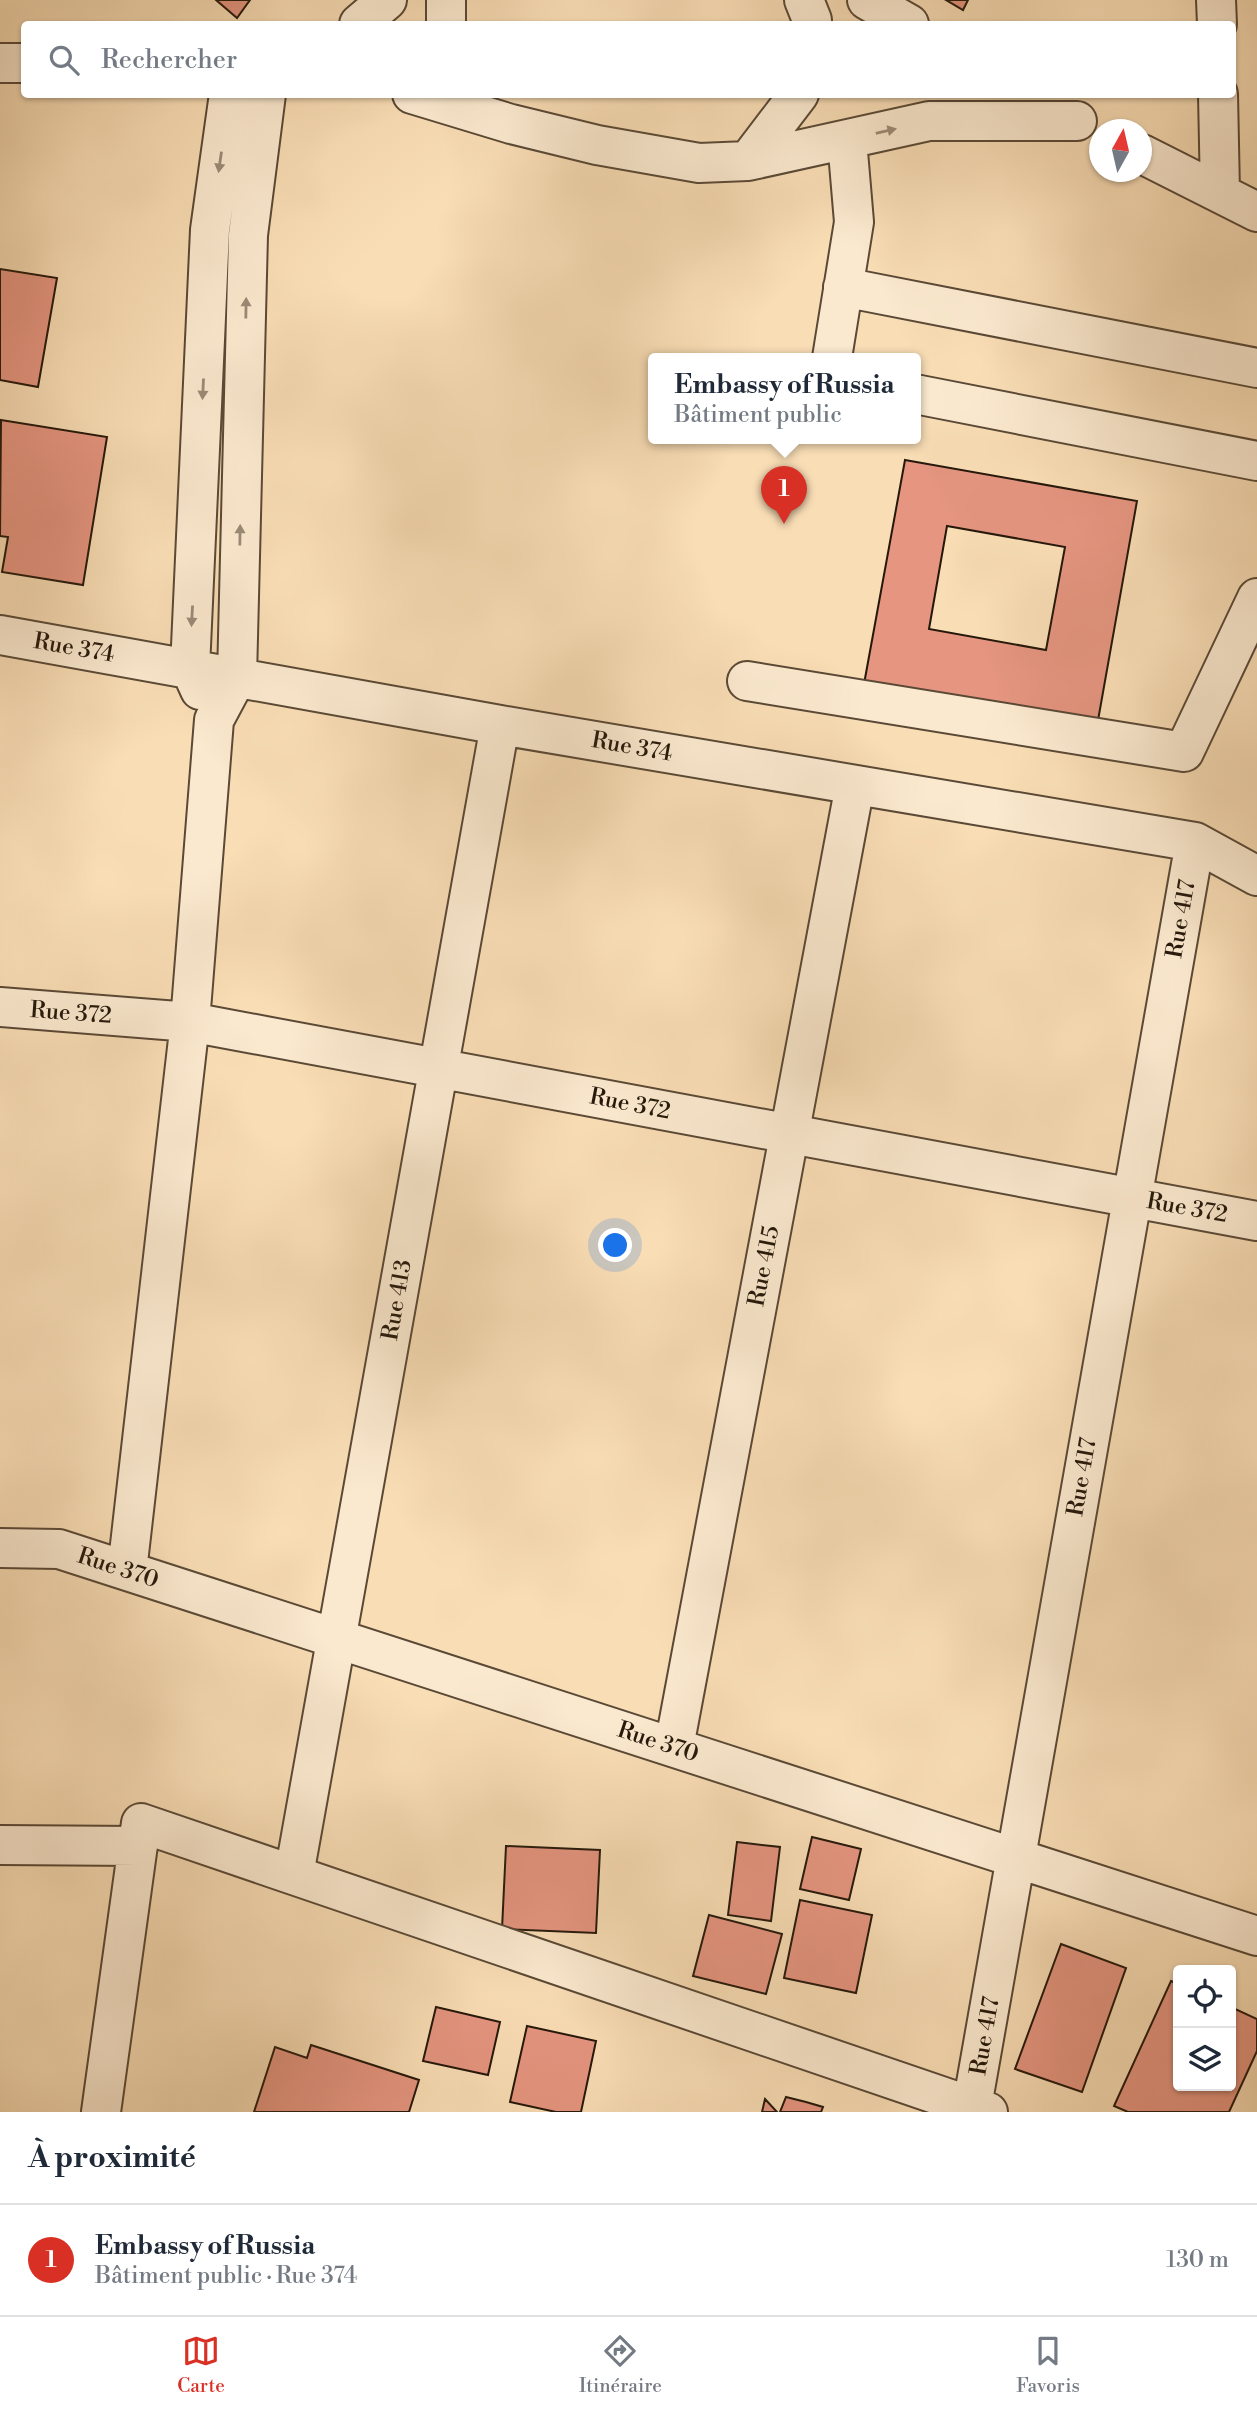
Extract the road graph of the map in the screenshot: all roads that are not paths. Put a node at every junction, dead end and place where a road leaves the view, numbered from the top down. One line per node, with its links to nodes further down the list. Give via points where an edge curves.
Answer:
1 (387, 0): 6 (street)
2 (446, 0): 7 (street)
3 (804, 0): 8 (street)
4 (867, 0): 9 (street)
5 (1216, 0): 10 (street)
6 (362, 21)
7 (446, 21)
8 (813, 21)
9 (904, 21)
10 (1217, 21)
11 (0, 63): 12 (street)
12 (21, 63)
13 (228, 98): 34 (street, one-way to 34, via 211,230)
14 (265, 98): 35 (street, one-way to 14, via 248,235)
15 (425, 98): 20 (street)
16 (480, 98): 20 (street)
17 (796, 98): 24 (street)
18 (1038, 98): 21 (street)
19 (1218, 98): 25 (street)
20 (511, 124): 24 (street, via 699,163)
21 (1088, 127): 22 (street, one-way to 21, via 929,121)
22 (846, 140): 24 (street); 27 (street, via 854,222)
23 (1152, 159): 25 (street)
24 (748, 161)
25 (1220, 193): 26 (street)
26 (1257, 212)
27 (843, 287): 28 (street); 29 (street)
28 (833, 353)
29 (1257, 368)
30 (921, 395): 31 (street)
31 (1257, 461)
32 (1257, 598): 36 (street, via 1184,752)
33 (0, 635): 34 (street, Rue 374)
34 (190, 668): 35 (street, Rue 374); 37 (street)
35 (237, 677): 37 (street); 38 (street, Rue 374)
36 (747, 681)
37 (214, 720): 43 (street)
38 (500, 725): 39 (street, Rue 374); 44 (street, Rue 413)
39 (855, 785): 40 (street, Rue 374); 45 (street, Rue 415)
40 (1195, 842): 41 (street, Rue 374); 46 (street, Rue 417)
41 (1257, 876)
42 (0, 1007): 43 (street, Rue 372)
43 (190, 1022): 44 (street, Rue 372); 49 (street)
44 (438, 1068): 45 (street, Rue 372); 50 (street, Rue 413)
45 (789, 1134): 46 (street, Rue 372); 51 (street, Rue 415)
46 (1131, 1198): 47 (street, Rue 372); 54 (street, Rue 417)
47 (1257, 1221)
48 (0, 1548): 49 (street, Rue 370, via 59,1549)
49 (127, 1571): 50 (street, Rue 370)
50 (336, 1638): 51 (street, Rue 370); 55 (street, Rue 413)
51 (674, 1747): 54 (street, Rue 370)
52 (0, 1845): 53 (street)
53 (138, 1846): 55 (street, via 141,1822); 58 (street)
54 (1016, 1858): 56 (street, Rue 370); 57 (street, Rue 417)
55 (293, 1875): 57 (street)
56 (1257, 1936)
57 (977, 2110)
58 (101, 2112)

